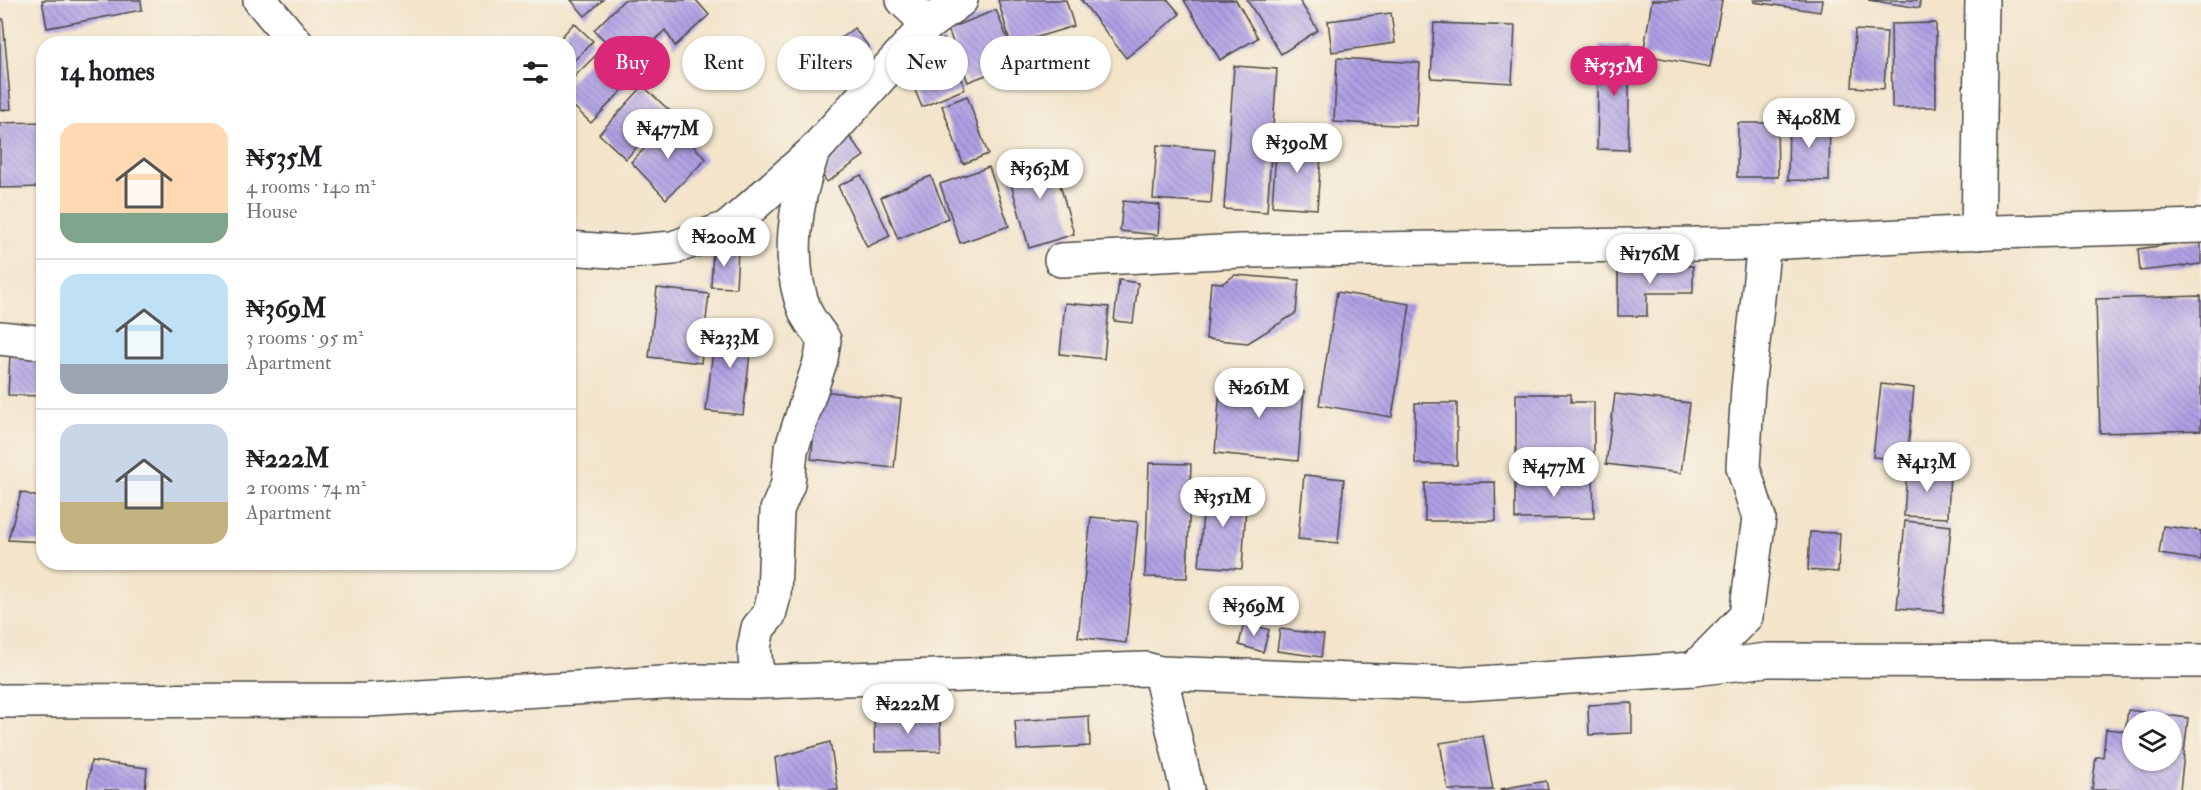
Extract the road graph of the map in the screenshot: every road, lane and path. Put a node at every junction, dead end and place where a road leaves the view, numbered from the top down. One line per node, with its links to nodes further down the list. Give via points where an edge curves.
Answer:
1 (260, 0): 6 (street)
2 (903, 0): 5 (street)
3 (961, 0): 5 (street)
4 (1982, 0): 9 (street)
5 (928, 24): 7 (street)
6 (290, 36)
7 (813, 152): 11 (street, via 729,227 674,248 625,252); 18 (street, via 799,201 794,270 806,315 824,340 791,450 789,484 777,510 774,596 769,615 758,628 754,648)
8 (2201, 226): 9 (street)
9 (1978, 233): 10 (street)
10 (1764, 243): 12 (street, via 1241,251); 16 (street, via 1743,467 1759,518 1746,616)
11 (576, 249)
12 (1061, 260)
13 (0, 338): 14 (street)
14 (36, 342)
15 (2201, 661): 16 (street, via 1767,660)
16 (1694, 669): 17 (street, via 1464,684)
17 (1160, 673): 18 (street, via 1146,669); 20 (street)
18 (758, 682): 19 (street, via 697,681 367,700)
19 (0, 700)
20 (1187, 790)

